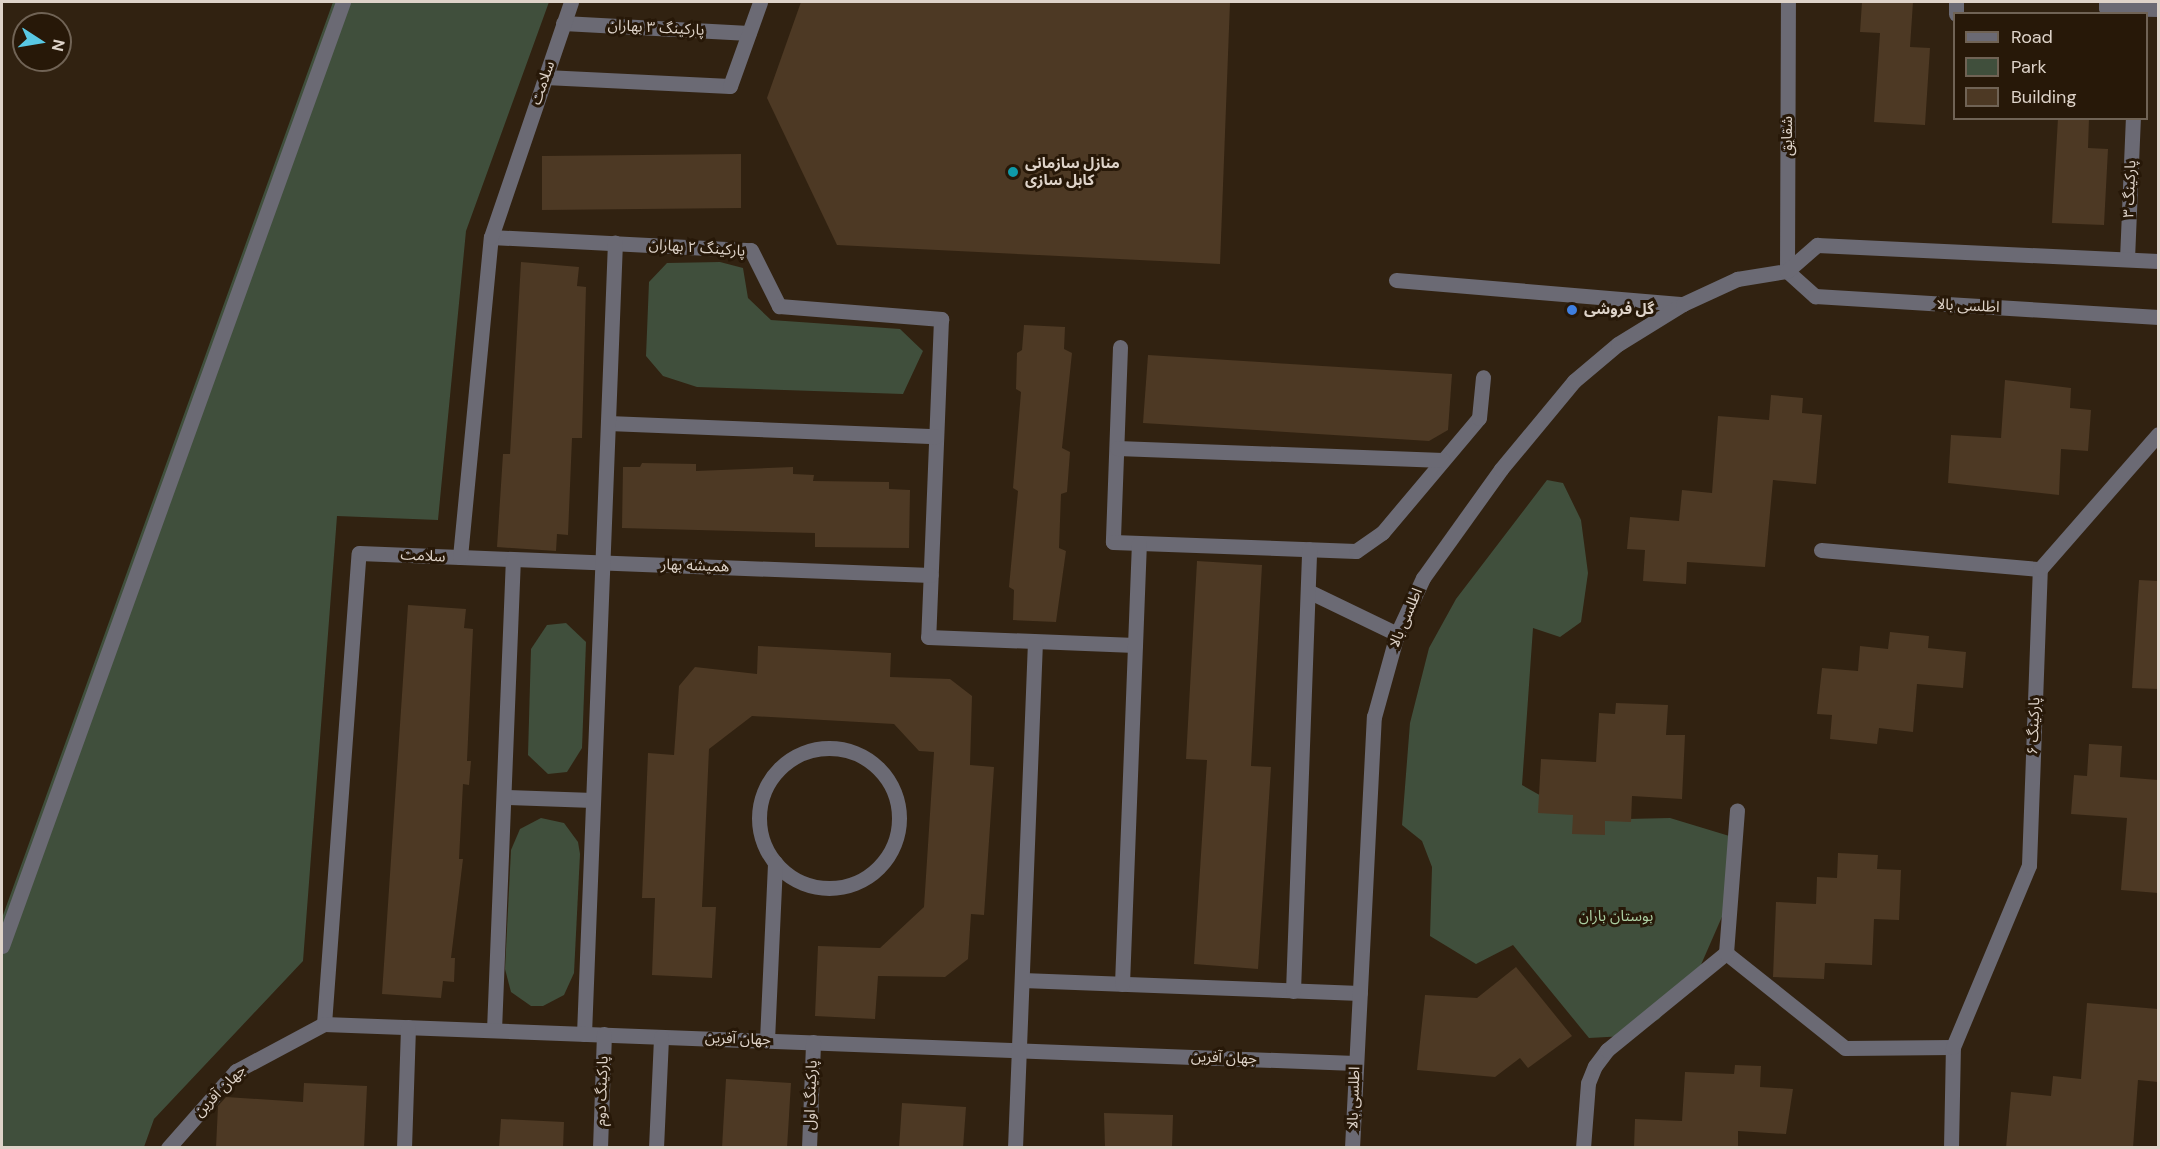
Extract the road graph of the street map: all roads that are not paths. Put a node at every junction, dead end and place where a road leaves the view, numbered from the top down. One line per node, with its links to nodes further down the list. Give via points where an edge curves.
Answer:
1 (343, 2): 43 (street)
2 (571, 2): 8 (street, سلامت)
3 (760, 2): 9 (street)
4 (1788, 2): 16 (street, شقایق)
5 (2106, 2): 7 (street, via 2106,8)
6 (2158, 9): 7 (street)
7 (2138, 11)
8 (563, 23): 9 (street, پارکینگ ۳ بهاران); 10 (street, سلامت)
9 (749, 33): 10 (street, via 730,86)
10 (545, 77): 12 (street, سلامت)
11 (2133, 120): 14 (street, پارکینگ ۳)
12 (491, 237): 13 (street, پارکینگ ۲ بهاران); 30 (street, سلامت)
13 (615, 243): 22 (street); 24 (street, پارکینگ ۲ بهاران, via 751,249 780,306 941,319)
14 (2127, 259): 15 (street); 16 (street, via 1817,245)
15 (2158, 261)
16 (1787, 271): 18 (street, اطلسی بالا, via 1737,279); 19 (street, اطلسی بالا, via 1815,296)
17 (1396, 280): 18 (street)
18 (1683, 304): 36 (street, اطلسی بالا, via 1618,344 1574,381 1501,469 1423,578)
19 (2158, 317)
20 (1120, 347): 25 (street)
21 (1483, 377): 26 (street, via 1479,418)
22 (608, 423): 24 (street); 32 (street)
23 (2158, 434): 33 (street)
24 (936, 436): 34 (street)
25 (1117, 448): 26 (street); 27 (street, via 1113,542)
26 (1443, 460): 28 (street, via 1382,533 1356,551)
27 (1139, 543): 28 (street); 38 (street)
28 (1309, 549): 35 (street)
29 (1821, 550): 33 (street)
30 (460, 557): 31 (street, همیشه بهار); 49 (street, سلامت, via 359,553)
31 (513, 560): 32 (street, همیشه بهار); 39 (street)
32 (602, 562): 34 (street, همیشه بهار); 40 (street)
33 (2040, 569): 57 (street, پارکینگ ۶, via 2030,865)
34 (931, 575): 37 (street, via 928,637)
35 (1308, 591): 36 (street); 47 (street)
36 (1397, 634): 48 (street, اطلسی بالا, via 1374,717)
37 (1035, 641): 38 (street); 45 (street)
38 (1135, 645): 46 (street)
39 (504, 797): 40 (street); 51 (street)
40 (593, 800): 52 (street)
41 (1737, 810): 44 (street)
42 (775, 862): 42 (street, via 792,878 813,887 858,883 877,870 891,851 898,829 898,806 891,784 857,753 823,749 790,760 774,776 763,796 763,842); 55 (street)
43 (2, 946)
44 (1726, 953): 57 (street, via 1845,1048); 67 (street, via 1607,1050 1595,1066 1588,1083)
45 (1022, 980): 46 (street); 58 (street)
46 (1122, 984): 47 (street)
47 (1293, 991): 48 (street)
48 (1360, 993): 59 (street, اطلسی بالا)
49 (324, 1024): 50 (street, جهان آفرین); 60 (street, جهان آفرین, via 236,1071)
50 (408, 1027): 51 (street, جهان آفرین); 61 (street)
51 (494, 1030): 52 (street, جهان آفرین)
52 (584, 1034): 53 (street, جهان آفرین)
53 (604, 1034): 54 (street, جهان آفرین); 62 (street, پارکینگ دوم)
54 (661, 1037): 55 (street, جهان آفرین); 63 (street)
55 (767, 1040): 56 (street, جهان آفرین)
56 (813, 1042): 58 (street, جهان آفرین); 64 (street, پارکینگ اول)
57 (1953, 1047): 68 (street)
58 (1019, 1050): 59 (street, جهان آفرین); 65 (street)
59 (1355, 1063): 66 (street, اطلسی بالا)
60 (168, 1148)
61 (404, 1148)
62 (600, 1148)
63 (656, 1148)
64 (809, 1148)
65 (1015, 1148)
66 (1352, 1148)
67 (1582, 1148)
68 (1951, 1148)

